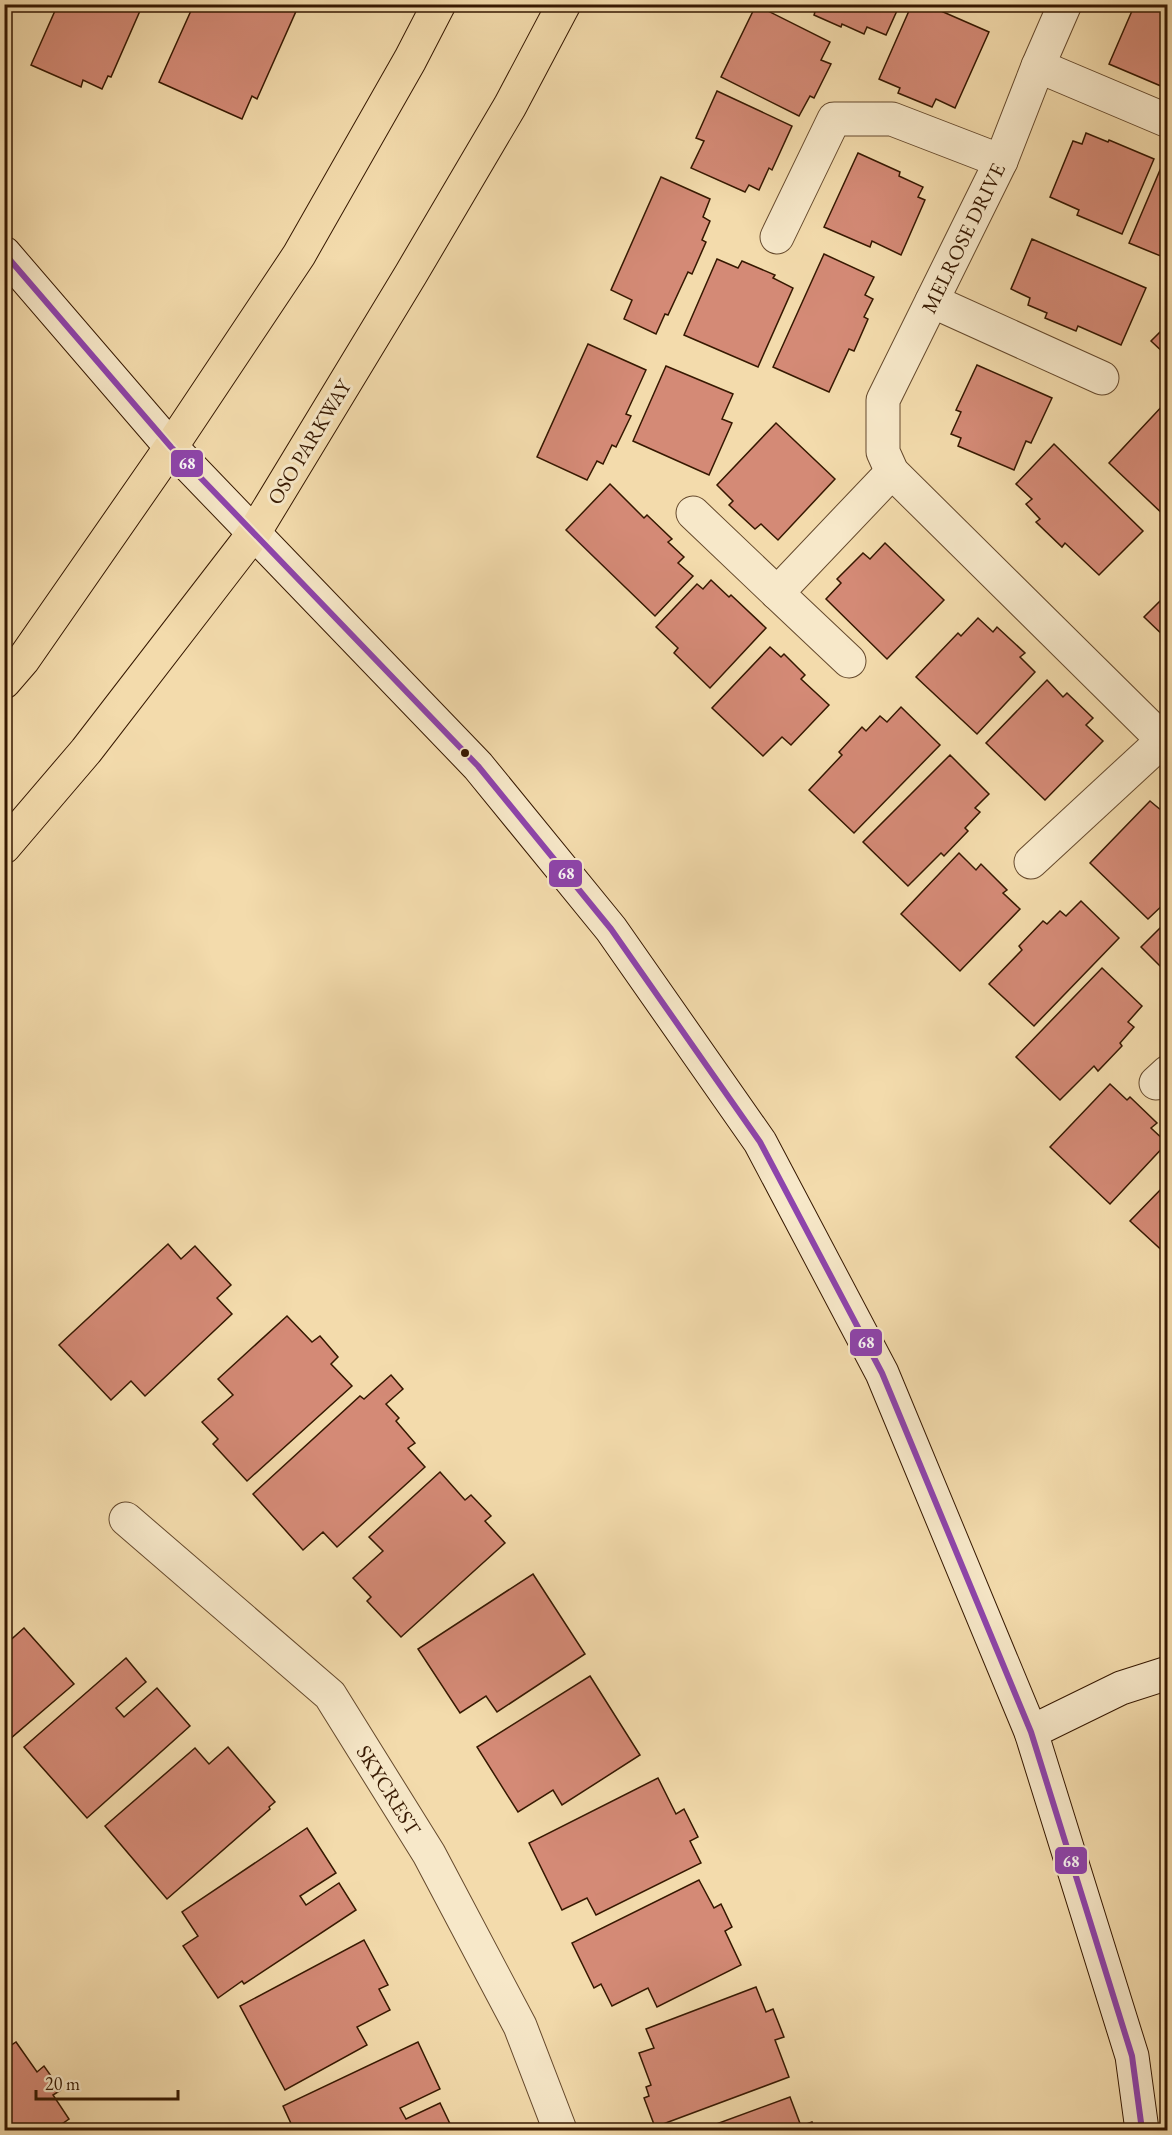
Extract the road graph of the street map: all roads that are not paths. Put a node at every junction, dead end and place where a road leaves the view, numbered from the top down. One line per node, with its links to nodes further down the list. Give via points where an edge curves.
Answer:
1 (439, 4): 11 (main road, via 299,255)
2 (564, 4): 14 (main road, OSO PARKWAY, via 499,126)
3 (1065, 4): 4 (street, MELROSE DRIVE)
4 (1038, 66): 5 (street); 6 (street, MELROSE DRIVE)
5 (1167, 121)
6 (1001, 161): 7 (street, via 892,119 834,119); 9 (street, MELROSE DRIVE)
7 (777, 237)
8 (4, 253): 11 (street)
9 (932, 301): 10 (street); 12 (street, MELROSE DRIVE, via 883,400 883,452)
10 (1102, 378)
11 (171, 447): 14 (street); 17 (main road)
12 (892, 472): 15 (street); 18 (street, MELROSE DRIVE)
13 (693, 513): 15 (street)
14 (254, 533): 19 (main road, OSO PARKWAY, via 86,751); 23 (street, via 478,766 611,929 760,1142 882,1373)
15 (777, 593): 16 (street)
16 (849, 661)
17 (4, 682)
18 (1165, 743): 20 (street)
19 (4, 847)
20 (1031, 862)
21 (126, 1519): 24 (street, SKYCREST, via 330,1695 429,1854 519,2026)
22 (1167, 1673): 23 (street, via 1121,1688)
23 (1031, 1732): 25 (street, via 1132,2056)
24 (560, 2130)
25 (1142, 2130)

